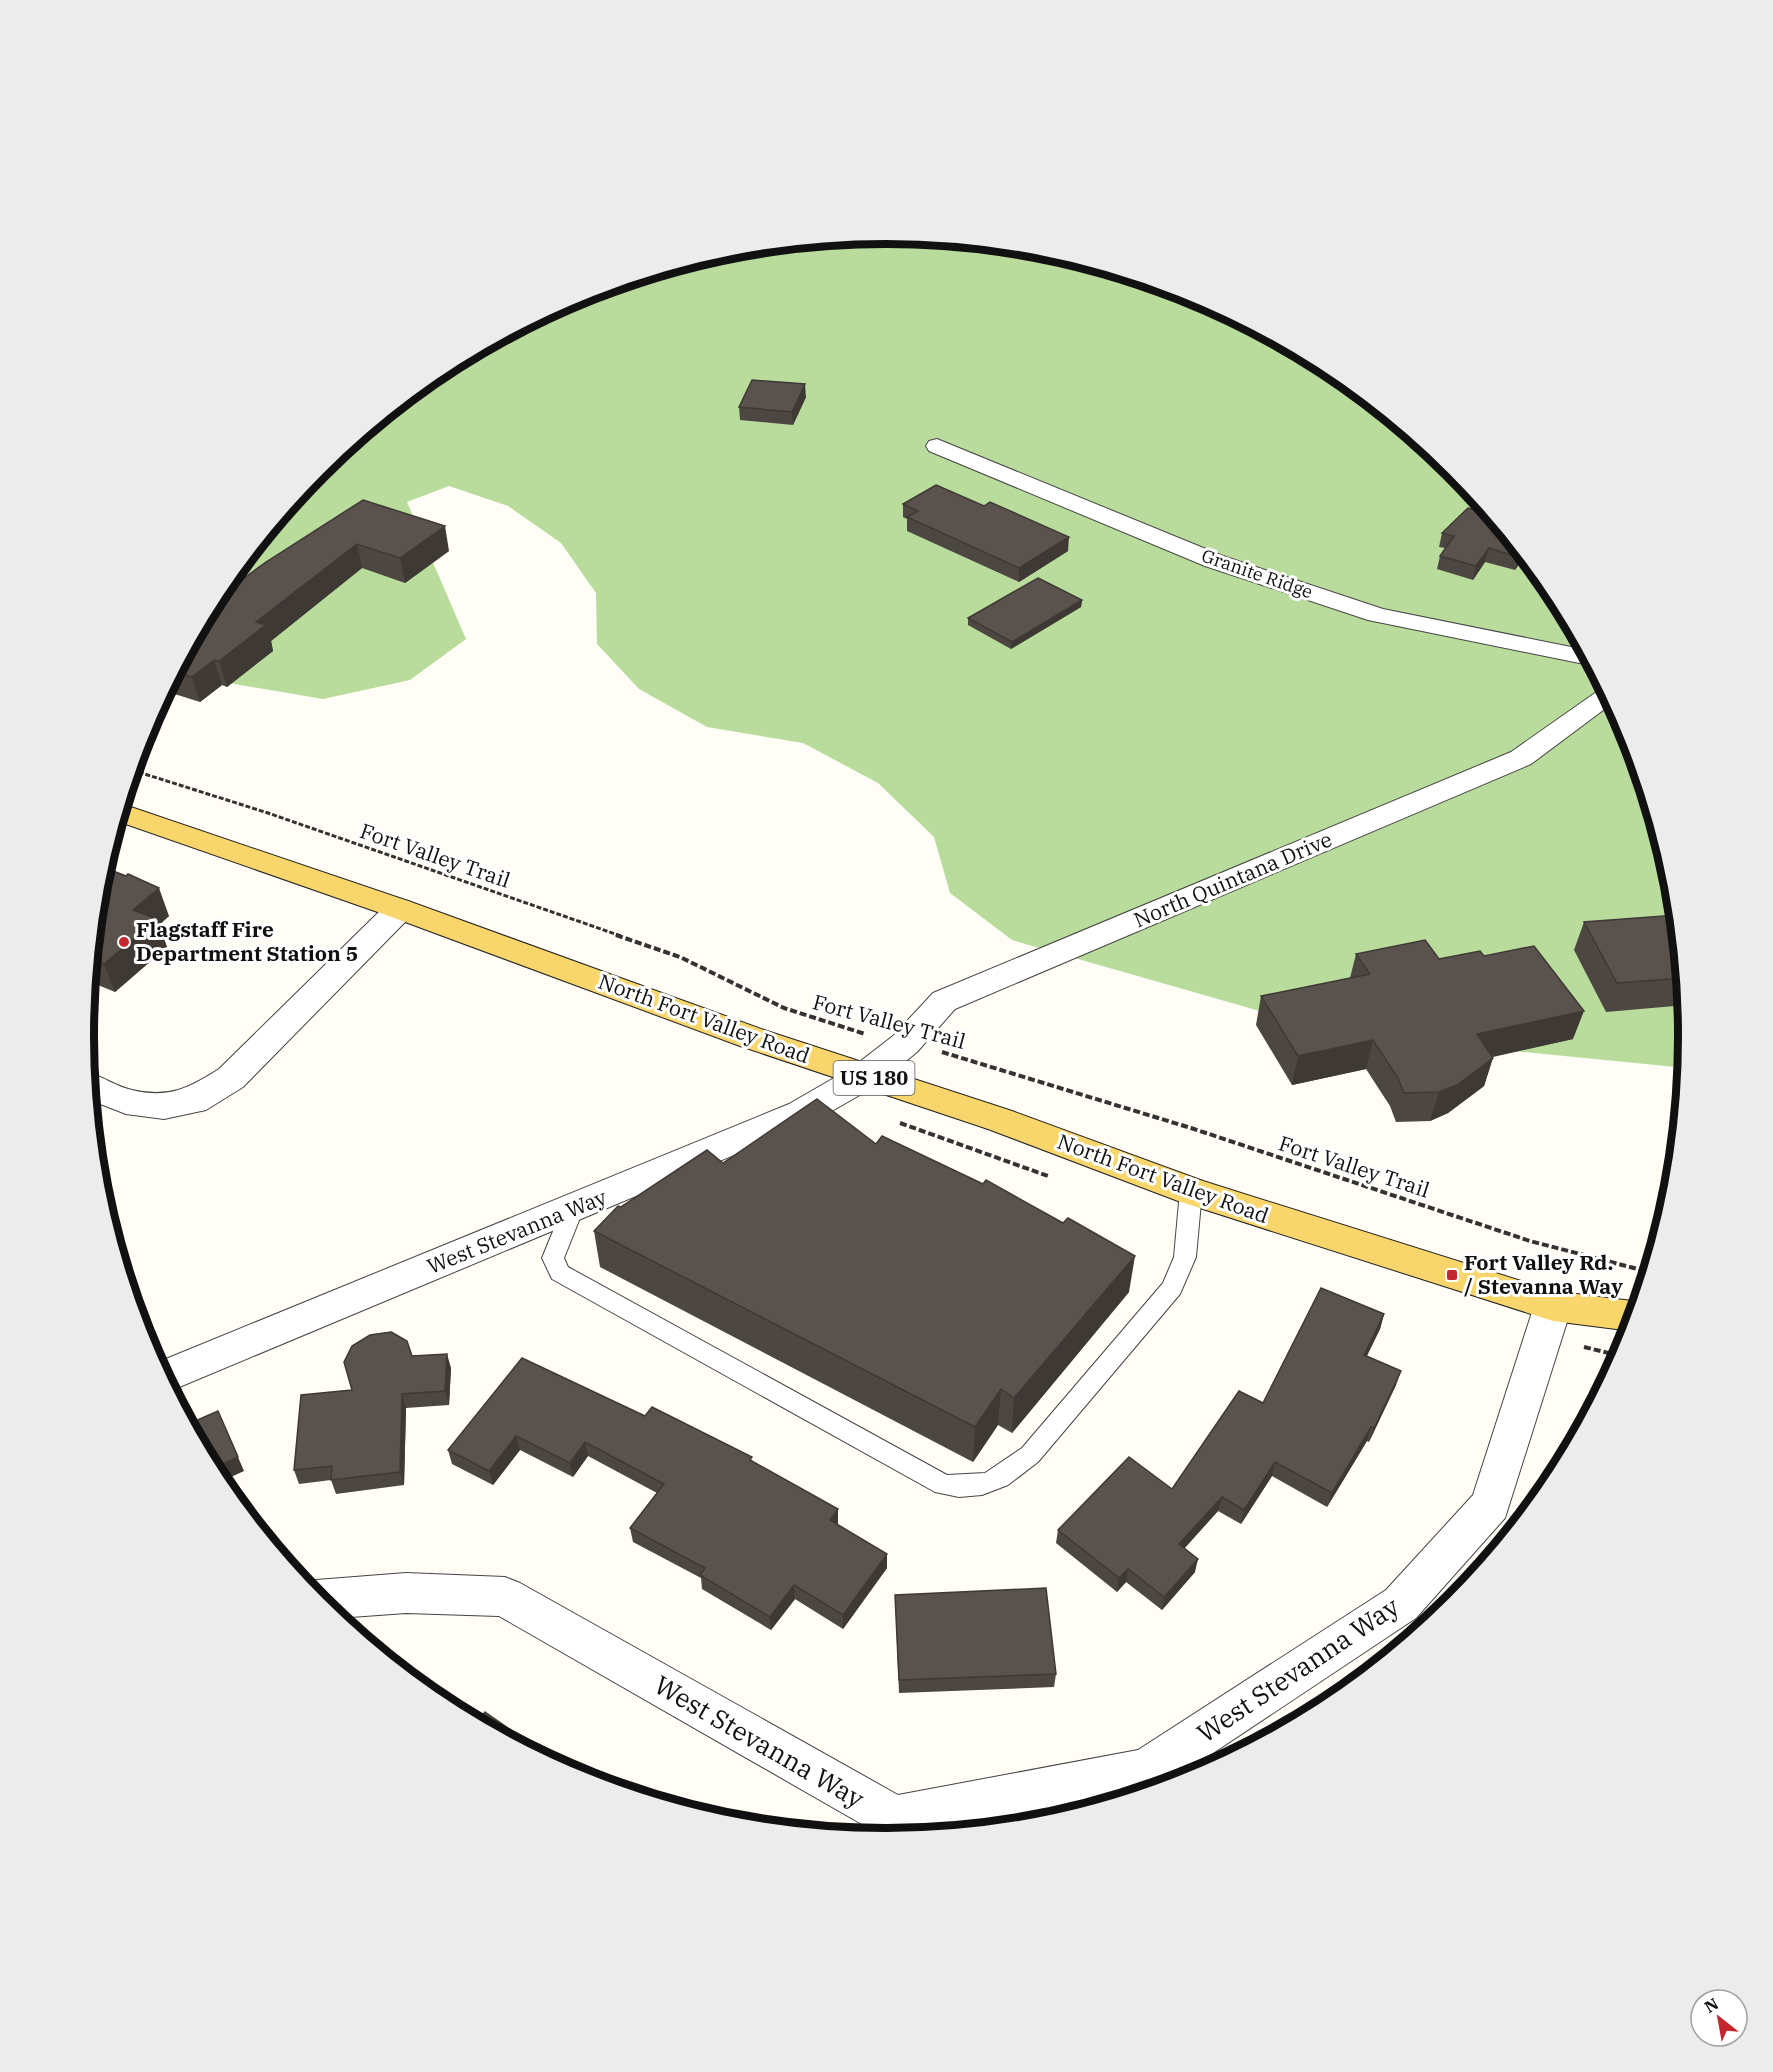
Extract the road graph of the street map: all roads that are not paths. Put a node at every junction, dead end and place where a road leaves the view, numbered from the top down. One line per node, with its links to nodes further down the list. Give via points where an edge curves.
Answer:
1 (937, 447): 2 (street, Granite Ridge, via 1214,561 1377,615)
2 (1581, 657)
3 (1602, 698): 6 (street, North Quintana Drive, via 1521,758 945,1001 904,1044)
4 (126, 814): 5 (main road, North Fort Valley Road / US 180)
5 (400, 909): 6 (main road, North Fort Valley Road / US 180); 7 (street, via 231,1078 194,1101 164,1106 126,1102)
6 (865, 1076): 8 (main road, North Fort Valley Road / US 180, via 1000,1120); 9 (street, West Stevanna Way, via 801,1113)
7 (96, 1089)
8 (1191, 1191): 9 (lane, via 1185,1257 1172,1288 1030,1455 1004,1476 975,1489 944,1485 560,1273 553,1258); 10 (main road, North Fort Valley Road / US 180)
9 (573, 1208): 12 (street, West Stevanna Way)
10 (1552, 1306): 11 (main road, North Fort Valley Road / US 180); 13 (street, West Stevanna Way, via 1490,1505 1401,1604 1146,1772 895,1819 505,1597 406,1593)
11 (1627, 1315)
12 (171, 1374)
13 (329, 1599)

